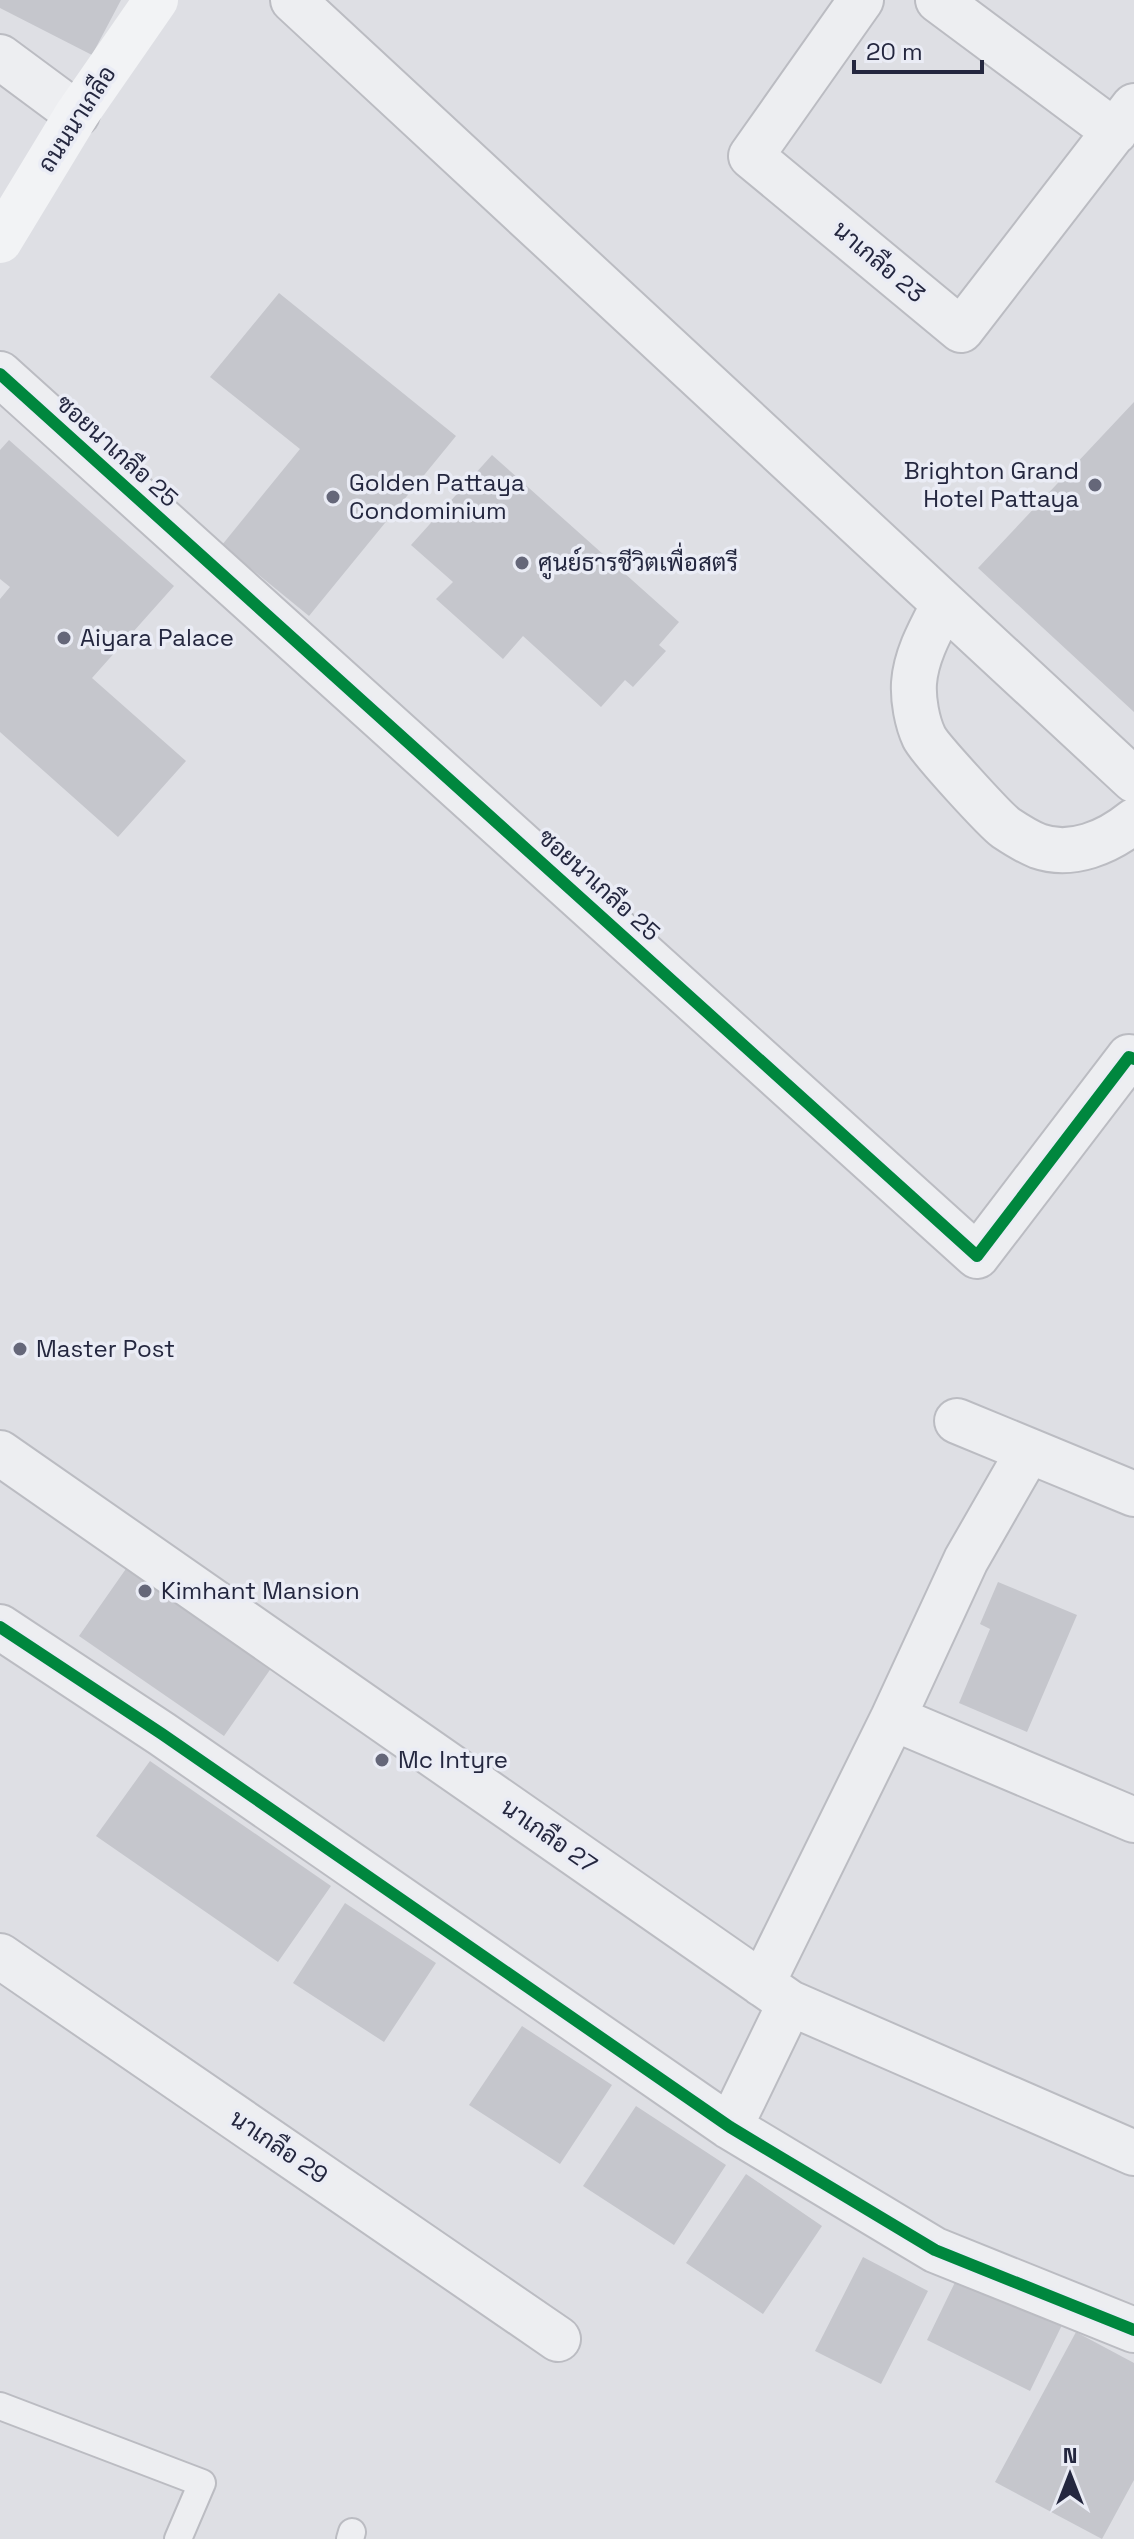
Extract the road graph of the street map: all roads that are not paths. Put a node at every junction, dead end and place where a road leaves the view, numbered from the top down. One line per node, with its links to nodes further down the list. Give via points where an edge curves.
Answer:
1 (156, 0): 6 (street, ถนนนาเกลือ)
2 (293, 0): 10 (street)
3 (861, 0): 7 (street, นาเกลือ 23, via 751,156 961,330)
4 (938, 0): 7 (street, นาเกลือ 23)
5 (0, 57): 6 (street)
6 (77, 114): 8 (street, ถนนนาเกลือ)
7 (1124, 119)
8 (0, 241)
9 (0, 374): 13 (street, ซอยนาเกลือ 25, via 977,1256 1129,1057)
10 (944, 604): 11 (street); 12 (street, via 919,656 913,685 925,739 1004,827 1039,846 1096,845)
11 (1134, 780)
12 (1134, 821)
13 (1134, 1059)
14 (957, 1421): 15 (street)
15 (1028, 1452): 17 (street); 19 (street, via 966,1560)
16 (0, 1453): 22 (street, นาเกลือ 27)
17 (1134, 1494)
18 (0, 1627): 23 (street)
19 (893, 1718): 20 (street); 22 (street)
20 (1134, 1820)
21 (0, 1956): 26 (street, นาเกลือ 29)
22 (776, 1994): 23 (street); 24 (street, นาเกลือ 27)
23 (730, 2127): 25 (street, via 935,2250)
24 (1134, 2153)
25 (1134, 2330)
26 (558, 2339)
27 (0, 2406): 28 (lane, via 202,2483)
28 (178, 2539)

